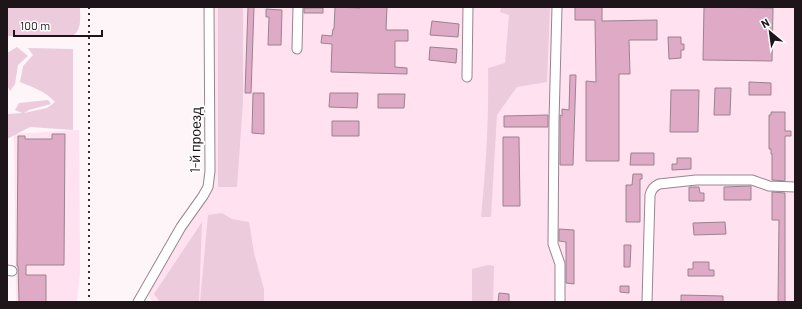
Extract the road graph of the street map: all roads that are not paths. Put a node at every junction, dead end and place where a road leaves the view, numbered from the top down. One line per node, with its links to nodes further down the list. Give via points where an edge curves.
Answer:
1 (209, 7): 8 (street, 1-й проезд, via 208,187)
2 (298, 7): 5 (street)
3 (468, 7): 6 (street)
4 (557, 7): 9 (street, via 553,244 560,264)
5 (297, 49)
6 (467, 77)
7 (795, 187): 10 (street, via 769,186 752,180 696,180 655,186 650,195)
8 (138, 302)
9 (560, 302)
10 (647, 302)

